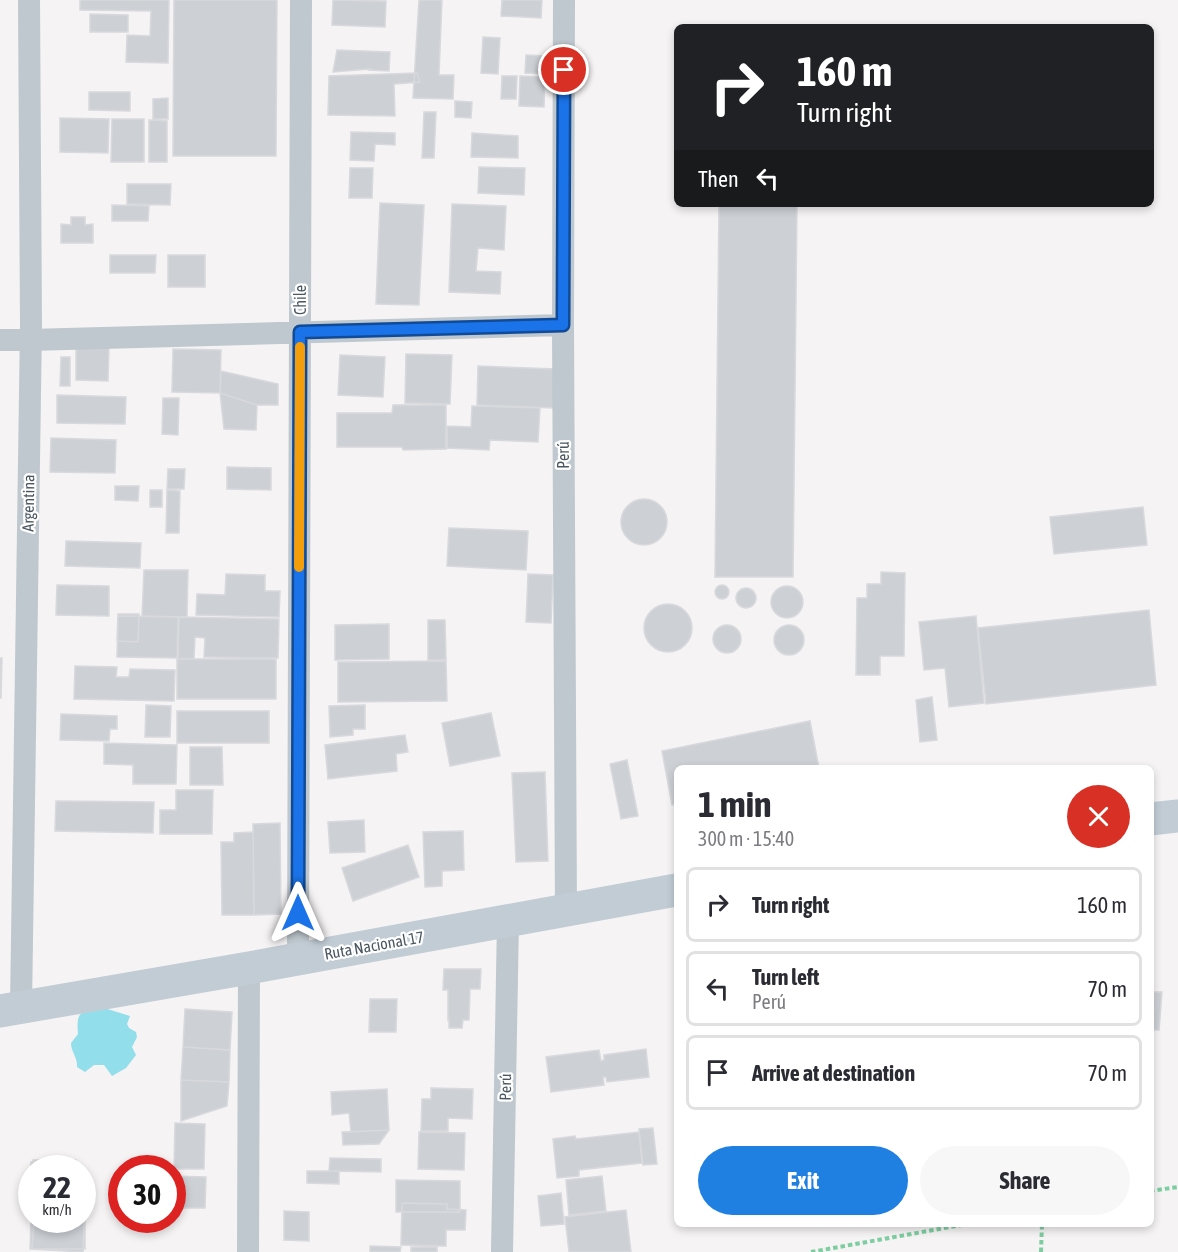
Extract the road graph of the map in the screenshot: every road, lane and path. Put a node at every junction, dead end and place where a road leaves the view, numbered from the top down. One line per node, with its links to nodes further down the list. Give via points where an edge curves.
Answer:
1 (29, 0): 7 (street, Argentina)
2 (301, 0): 5 (street, Chile)
3 (564, 0): 4 (street, Perú)
4 (563, 325): 5 (street); 11 (street, Perú)
5 (300, 332): 7 (street); 13 (street, Chile)
6 (0, 339): 7 (street)
7 (30, 340): 15 (street, Argentina)
8 (1178, 816): 9 (street)
9 (1154, 819)
10 (674, 890): 11 (street, Ruta Nacional 17)
11 (566, 910): 12 (street, Ruta Nacional 17)
12 (508, 921): 13 (street, Ruta Nacional 17); 21 (street, Perú)
13 (298, 959): 14 (street, Ruta Nacional 17)
14 (249, 968): 15 (street, Ruta Nacional 17); 20 (street)
15 (11, 1009)
16 (1178, 1187): 17 (path)
17 (1154, 1190)
18 (950, 1227): 22 (path)
19 (1042, 1227): 23 (path)
20 (248, 1252)
21 (502, 1252)
22 (811, 1252)
23 (1041, 1252)

